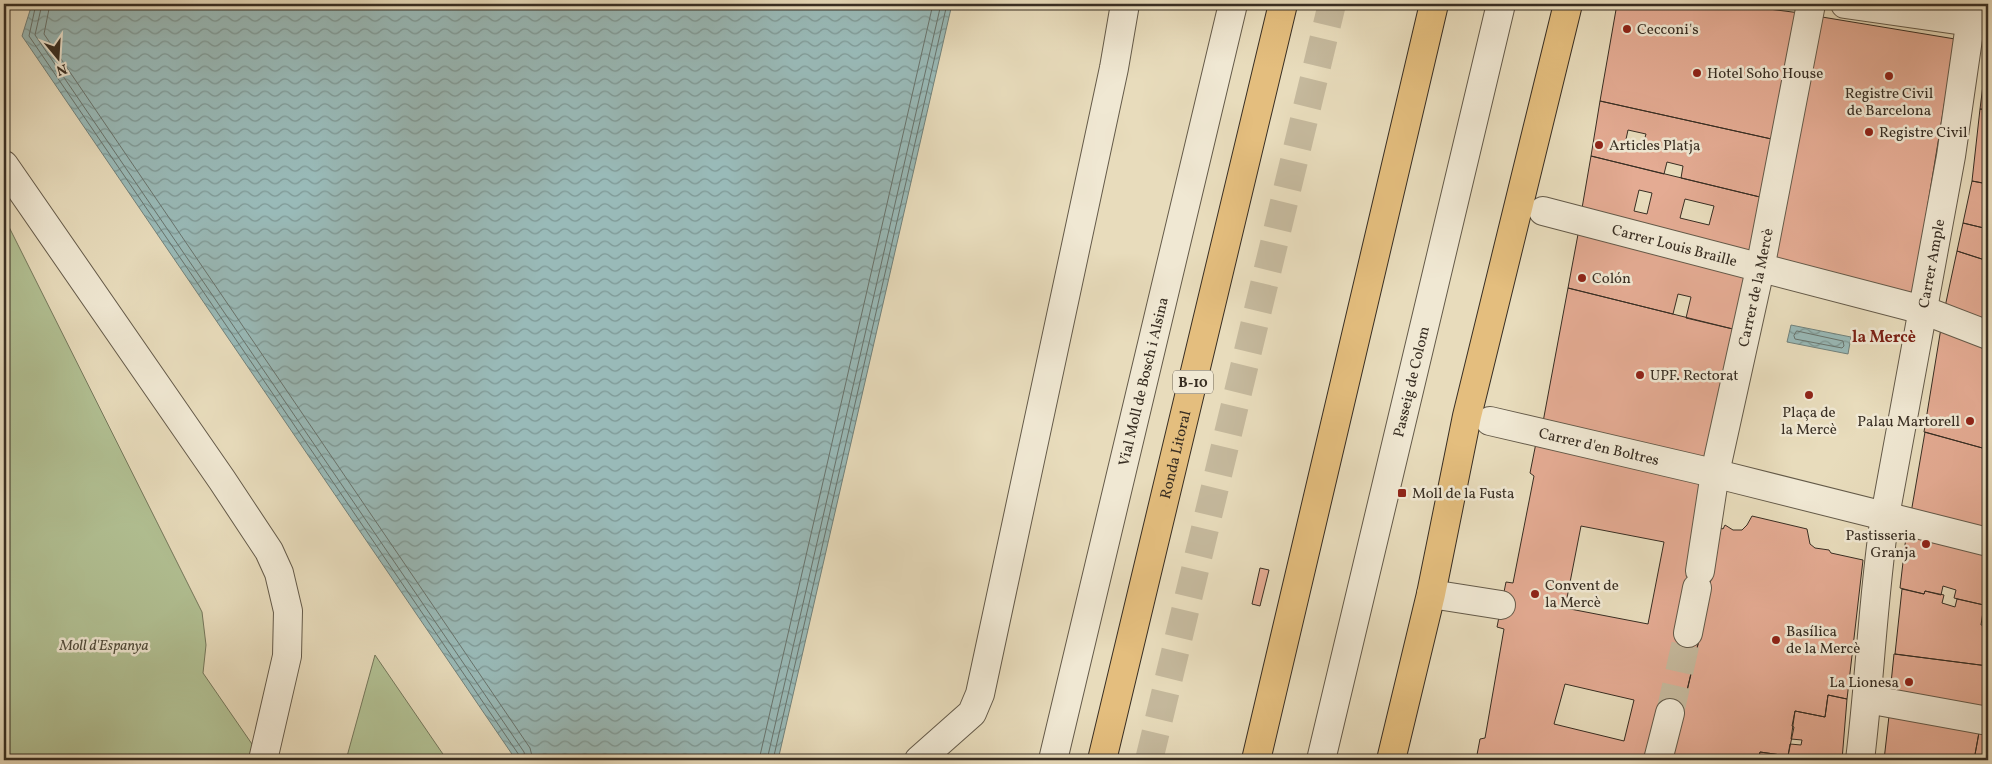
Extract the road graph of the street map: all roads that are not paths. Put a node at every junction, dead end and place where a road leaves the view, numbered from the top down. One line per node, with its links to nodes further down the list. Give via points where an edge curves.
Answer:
1 (1125, 4): 26 (street, via 980,694 972,713)
2 (1233, 4): 27 (street, Vial Moll de Bosch i Alsina)
3 (1283, 4): 28 (main road, Ronda Litoral / B-10)
4 (1434, 4): 29 (main road)
5 (1501, 4): 30 (street, Passeig de Colom)
6 (1568, 4): 19 (main road, via 1467,416)
7 (1811, 4): 12 (street, Carrer de la Mercè)
8 (1845, 4): 9 (street)
9 (1972, 13): 13 (street, Carrer Ample, via 1951,156)
10 (4, 165): 25 (street, via 222,480 269,551 279,573 288,611 286,656)
11 (1543, 211): 12 (street, Carrer Louis Braille)
12 (1760, 269): 13 (street, Carrer Louis Braille); 16 (street, Carrer de la Mercè)
13 (1923, 310): 14 (street, Carrer Louis Braille); 17 (street, Carrer Ample)
14 (1988, 335)
15 (1490, 421): 16 (street, Carrer d'en Boltres)
16 (1712, 473): 17 (street, Carrer d'en Boltres); 21 (street, Carrer de la Mercè, via 1699,580)
17 (1885, 516): 18 (street, Carrer d'en Boltres); 22 (street, Carrer Ample)
18 (1988, 542)
19 (1431, 594): 20 (street); 31 (main road)
20 (1501, 605)
21 (1688, 633)
22 (1867, 699): 24 (street); 33 (street, Carrer Ample)
23 (1670, 713): 32 (street)
24 (1988, 721)
25 (263, 760)
26 (919, 760)
27 (1053, 760)
28 (1102, 760)
29 (1256, 760)
30 (1321, 760)
31 (1391, 760)
32 (1658, 760)
33 (1860, 760)

